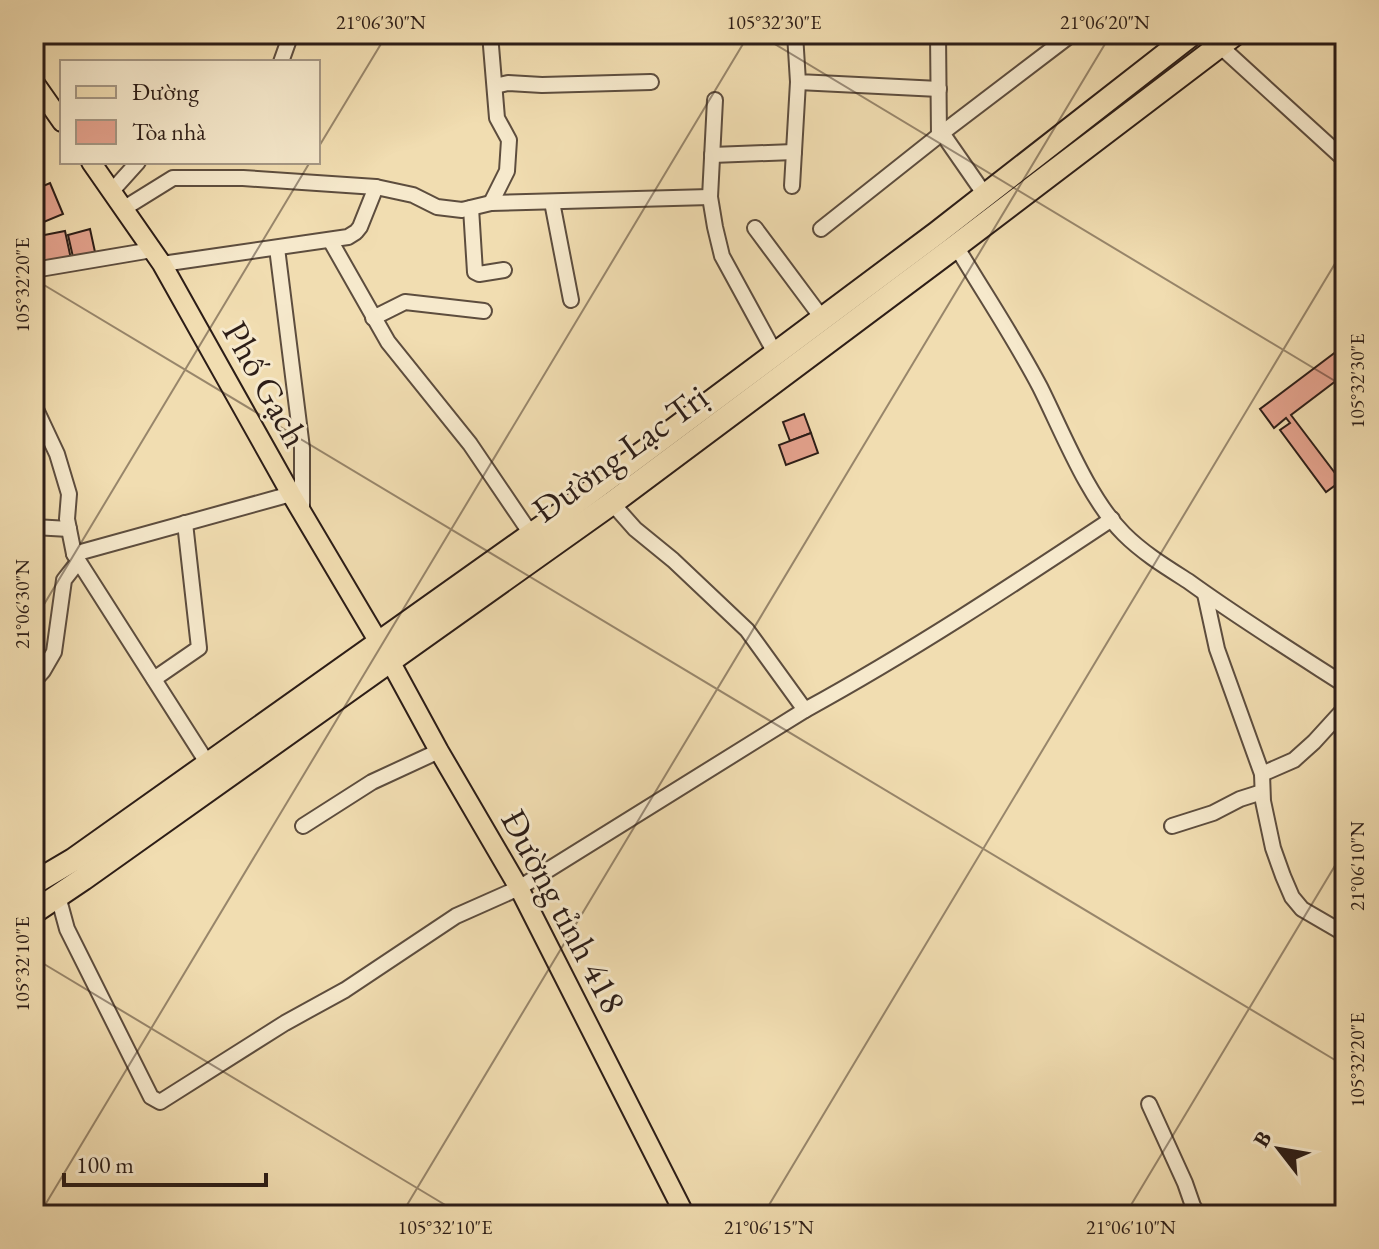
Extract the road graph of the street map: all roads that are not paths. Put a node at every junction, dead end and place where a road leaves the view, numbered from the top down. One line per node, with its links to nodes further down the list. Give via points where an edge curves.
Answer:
1 (291, 34): 8 (street)
2 (490, 34): 12 (street)
3 (795, 34): 11 (street)
4 (938, 34): 13 (street)
5 (1072, 34): 16 (street)
6 (1192, 34): 27 (highway, Đường Lạc Trị)
7 (1222, 38): 19 (street); 36 (highway, Đường Lạc Trị)
8 (282, 60)
9 (34, 82): 15 (main road)
10 (651, 82): 12 (street)
11 (798, 82): 13 (street); 17 (street)
12 (495, 86): 30 (street, via 497,118 509,140 507,171)
13 (939, 89): 16 (street)
14 (715, 100): 18 (street)
15 (60, 119)
16 (940, 135): 27 (street); 34 (street)
17 (794, 152): 18 (street); 24 (street)
18 (712, 155): 28 (street)
19 (1345, 160)
20 (92, 164): 26 (main road, Phố Gạch)
21 (136, 164): 26 (street)
22 (245, 164): 23 (street)
23 (243, 178): 25 (street); 32 (street, via 173,178)
24 (792, 186)
25 (376, 187): 31 (street, via 437,207); 35 (street, via 356,232)
26 (111, 192): 32 (main road, Phố Gạch)
27 (985, 195): 44 (highway, Đường Lạc Trị)
28 (710, 197): 29 (street); 45 (street, via 722,256)
29 (552, 202): 30 (street); 41 (street)
30 (491, 203): 31 (street)
31 (471, 208): 40 (street, via 475,272)
32 (123, 209): 38 (main road, Phố Gạch)
33 (755, 228): 44 (street)
34 (821, 229)
35 (330, 240): 37 (street); 43 (street)
36 (956, 246): 50 (highway, Đường Lạc Trị); 52 (street)
37 (277, 248): 38 (street); 51 (street, via 302,448)
38 (157, 257): 39 (street); 49 (main road, Phố Gạch)
39 (34, 270)
40 (504, 270)
41 (571, 300)
42 (484, 311): 43 (street, via 405,302)
43 (373, 318): 56 (street)
44 (822, 318): 45 (highway, Đường Lạc Trị)
45 (775, 353): 56 (highway, Đường Lạc Trị)
46 (34, 405): 47 (street)
47 (47, 432): 48 (street); 55 (street, via 69,494)
48 (34, 441)
49 (291, 494): 51 (main road, Phố Gạch); 53 (street)
50 (612, 503): 59 (highway, Đường Lạc Trị); 64 (street, via 747,630)
51 (302, 512): 59 (main road, Phố Gạch)
52 (1112, 519): 58 (street, via 1142,549); 64 (street, via 920,644)
53 (185, 523): 57 (street); 60 (street, via 199,648)
54 (34, 527): 55 (street)
55 (69, 529): 57 (street)
56 (531, 534): 59 (highway, Đường Lạc Trị)
57 (76, 558): 60 (street); 61 (street, via 64,580 54,652)
58 (1205, 594): 62 (street); 67 (street, via 1217,649)
59 (384, 652): 65 (main road, Đường tỉnh 418); 66 (highway, Đường Lạc Trị); 73 (highway, Đường Lạc Trị)
60 (154, 679): 66 (street)
61 (34, 681)
62 (1345, 685)
63 (1345, 708): 67 (street, via 1294,760)
64 (805, 710): 72 (street)
65 (439, 751): 69 (street, via 372,782); 72 (main road, Đường tỉnh 418)
66 (208, 764): 71 (highway, Đường Lạc Trị, via 73,860)
67 (1262, 774): 68 (street)
68 (1262, 792): 70 (street); 75 (street, via 1273,848 1292,897 1302,909)
69 (303, 826)
70 (1172, 826)
71 (38, 876)
72 (519, 888): 73 (street, via 456,916 160,1102 151,1097 67,929); 77 (main road, Đường tỉnh 418)
73 (58, 896): 74 (highway, Đường Lạc Trị)
74 (34, 912)
75 (1345, 934)
76 (1149, 1104): 78 (street)
77 (685, 1215)
78 (1199, 1215)

